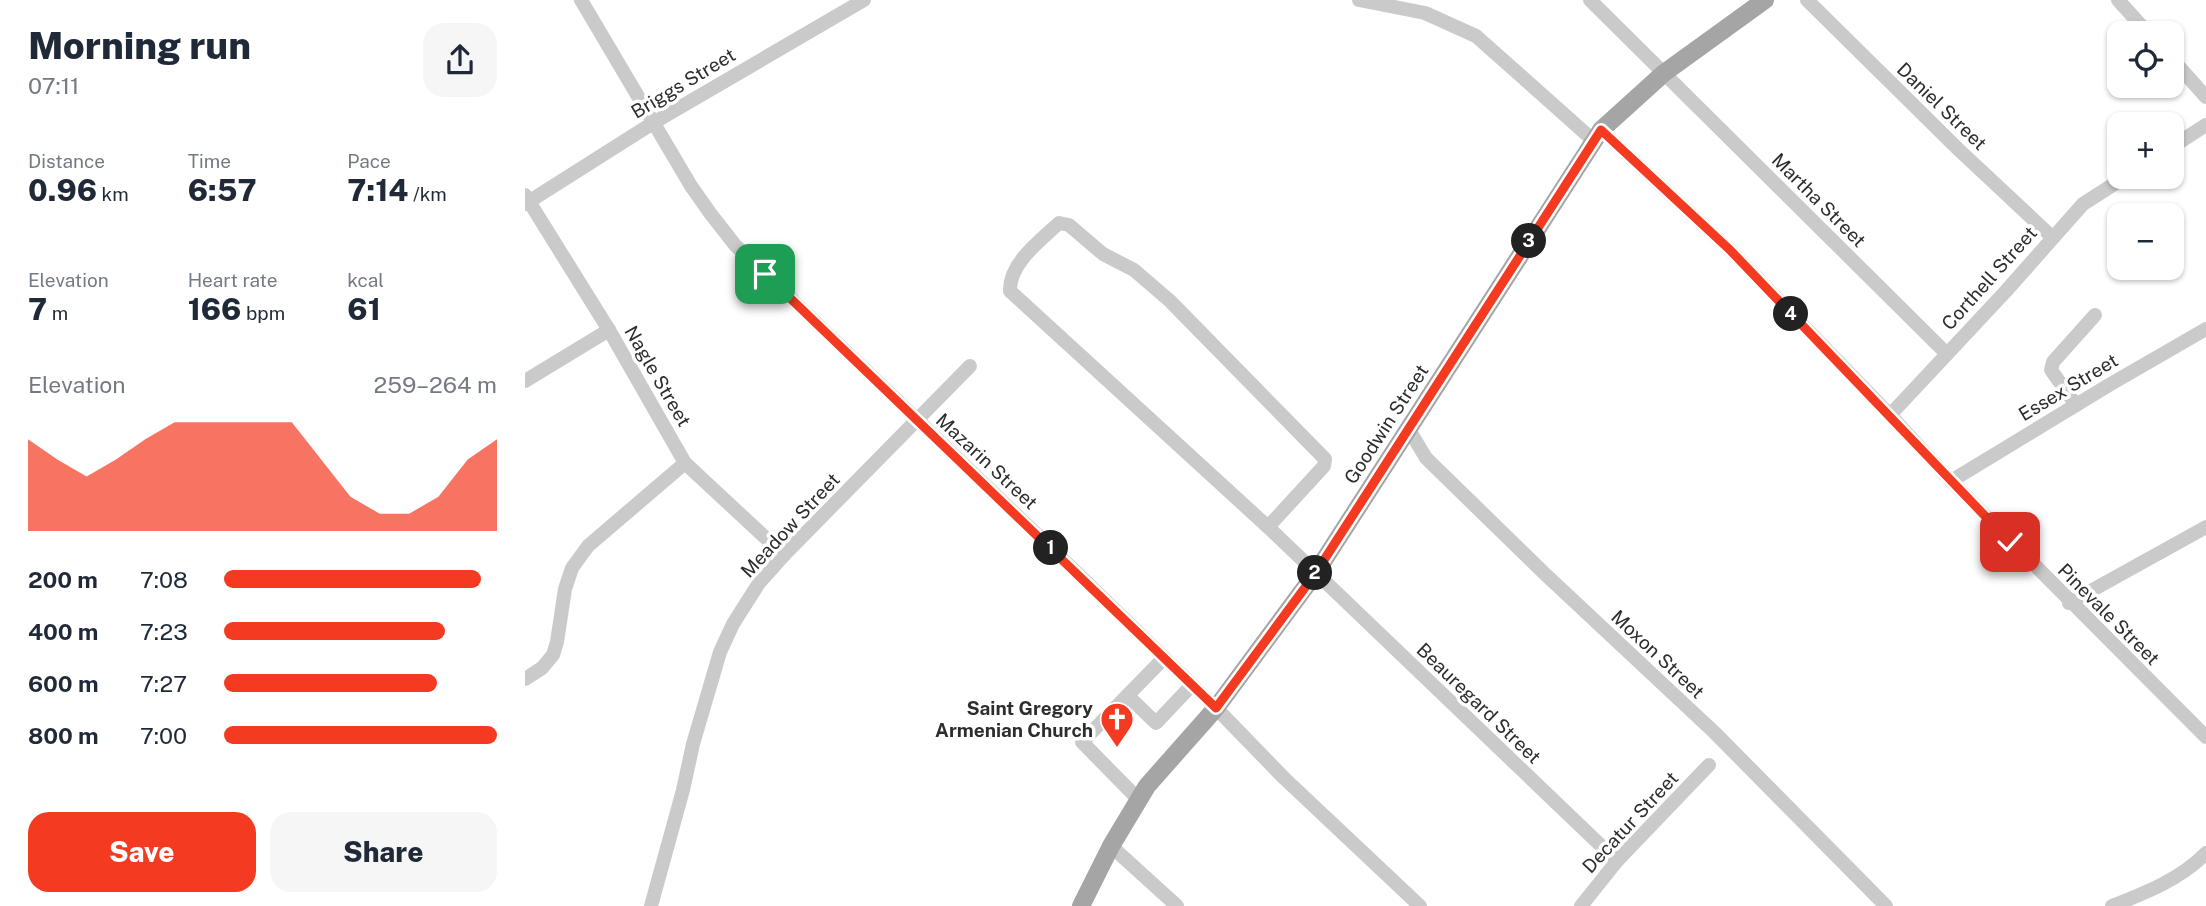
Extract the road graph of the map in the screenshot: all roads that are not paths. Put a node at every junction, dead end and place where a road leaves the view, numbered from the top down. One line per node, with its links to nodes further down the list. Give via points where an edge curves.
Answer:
1 (581, 0): 12 (street, Mazarin Street)
2 (864, 0): 12 (street, Briggs Street)
3 (1359, 0): 14 (street, Pinevale Street, via 1425,13 1476,36)
4 (1590, 0): 10 (street, Martha Street)
5 (1765, 0): 10 (main road, Goodwin Street)
6 (1807, 0): 18 (street, Daniel Street)
7 (2118, 0): 8 (street)
8 (2137, 21)
9 (2184, 72): 11 (street)
10 (1664, 73): 14 (main road, Goodwin Street); 22 (street, Martha Street)
11 (2206, 97)
12 (653, 123): 17 (street, Briggs Street); 27 (street, Mazarin Street, via 709,213 735,245)
13 (2206, 125): 15 (street)
14 (1598, 136): 26 (street, Pinevale Street, via 1730,250); 28 (main road, Goodwin Street)
15 (2184, 139)
16 (2107, 189): 18 (street, Corthell Street, via 2083,204)
17 (526, 200): 21 (street, Nagle Street)
18 (2052, 237): 22 (street, Corthell Street)
19 (2095, 315): 25 (street, via 2051,370)
20 (2206, 329): 25 (street, Essex Street)
21 (609, 330): 24 (street); 29 (street, Nagle Street)
22 (1948, 354): 26 (street, Corthell Street)
23 (970, 366): 27 (street, Meadow Street)
24 (525, 380)
25 (2075, 405): 30 (street, Essex Street)
26 (1890, 415): 30 (street, Pinevale Street)
27 (916, 421): 33 (street, Meadow Street); 36 (street, Mazarin Street)
28 (1408, 428): 34 (main road, Goodwin Street); 52 (street, Moxon Street, via 1426,458 1714,732)
29 (685, 463): 33 (street, Nagle Street); 37 (street, via 588,546 572,568 565,589 553,655)
30 (1951, 481): 35 (street, Pinevale Street)
31 (1268, 527): 31 (street, Beauregard Street, via 1010,291 1018,266 1059,223 1069,225 1104,254 1134,270 1170,301 1325,459 1324,466); 34 (street, Beauregard Street)
32 (2206, 527): 35 (street)
33 (784, 555): 47 (street, Meadow Street, via 758,583 720,652)
34 (1315, 574): 40 (main road, Goodwin Street); 46 (street, Beauregard Street)
35 (2069, 603): 41 (street, Pinevale Street)
36 (1164, 658): 38 (street, Mazarin Street); 39 (street)
37 (525, 680)
38 (1192, 685): 39 (street, via 1156,723); 40 (street, Mazarin Street)
39 (1128, 696): 43 (street, via 1082,742)
40 (1216, 708): 43 (main road, Goodwin Street); 50 (street, Mazarin Street)
41 (2206, 737)
42 (1709, 765): 46 (street, Decatur Street)
43 (1139, 800): 44 (main road, Goodwin Street)
44 (1111, 846): 48 (main road, Goodwin Street); 49 (street)
45 (2206, 853): 53 (street, via 2195,865 2150,891)
46 (1617, 861): 51 (street, Decatur Street)
47 (651, 906)
48 (1081, 906)
49 (1177, 906)
50 (1420, 906)
51 (1581, 906)
52 (1886, 906)
53 (2112, 906)

